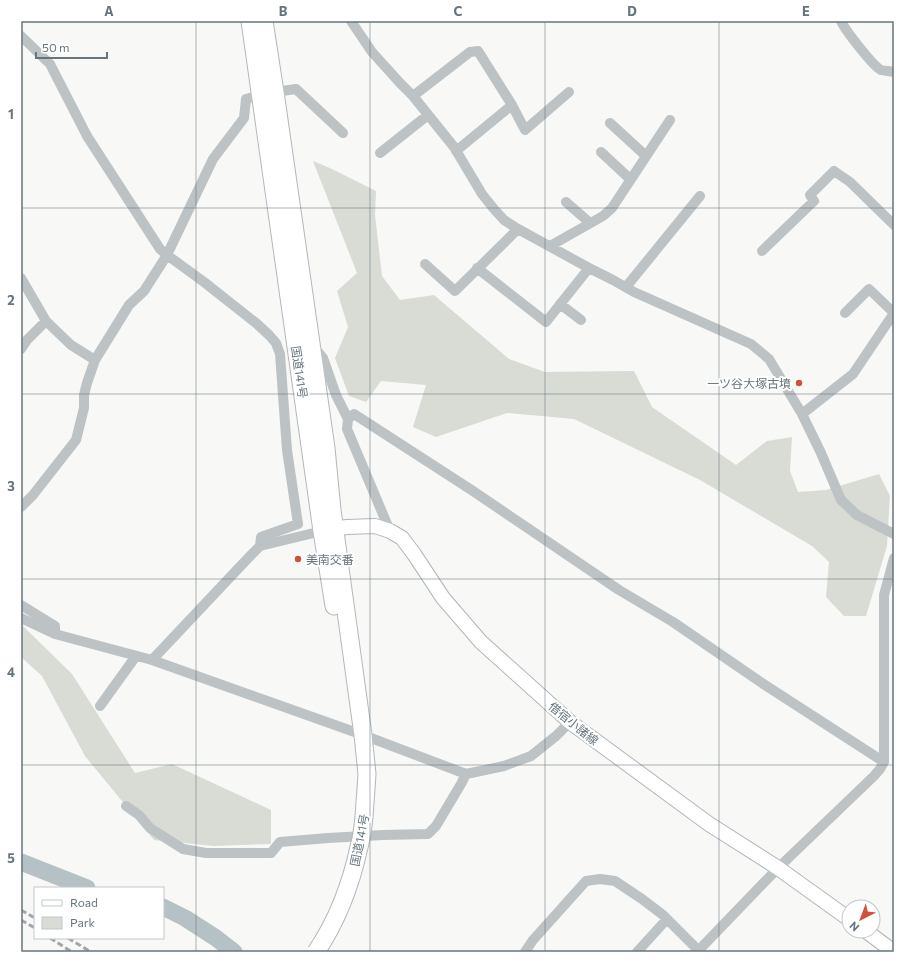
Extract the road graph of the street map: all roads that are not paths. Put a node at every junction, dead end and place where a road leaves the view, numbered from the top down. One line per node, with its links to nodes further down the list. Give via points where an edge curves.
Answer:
1 (250, 21): 8 (highway, 国道141号)
2 (264, 21): 8 (highway, 国道141号)
3 (351, 21): 9 (street, via 372,52)
4 (841, 21): 6 (street, via 844,28 880,69)
5 (21, 36): 27 (street, via 50,64 87,136)
6 (894, 72)
7 (569, 92): 10 (street, via 525,130)
8 (268, 93): 14 (street, via 296,89); 27 (street, via 246,99 244,118 213,159); 37 (highway, 国道141号); 43 (highway, 国道141号)
9 (413, 96): 10 (street, via 470,52 478,51); 11 (street)
10 (512, 105): 15 (street)
11 (428, 115): 15 (street); 17 (street)
12 (670, 120): 18 (street)
13 (610, 123): 18 (street)
14 (343, 133)
15 (456, 151): 24 (street, via 482,194 504,220)
16 (601, 152): 19 (street)
17 (380, 153)
18 (646, 156): 19 (street)
19 (630, 179): 22 (street, via 612,208)
20 (700, 196): 32 (street)
21 (566, 202): 22 (street)
22 (590, 223): 25 (street)
23 (894, 225): 26 (street, via 850,182 834,171 810,195 814,201)
24 (518, 229): 25 (street); 29 (street)
25 (550, 246): 30 (street)
26 (762, 251)
27 (166, 255): 39 (street, via 144,291 129,305); 46 (street, via 256,323 276,343 280,354 288,450 298,524 261,537)
28 (425, 264): 29 (street, via 455,291)
29 (477, 268): 33 (street, via 546,322)
30 (589, 268): 32 (street); 33 (street)
31 (21, 278): 36 (street)
32 (626, 287): 40 (street, via 751,344 769,359)
33 (560, 304): 35 (street)
34 (845, 313): 40 (street, via 869,289 894,314 853,374)
35 (581, 320)
36 (46, 321): 38 (street); 39 (street, via 71,345)
37 (311, 344): 41 (street, via 323,358 336,395); 43 (highway, 国道141号, via 332,510)
38 (21, 349)
39 (95, 360): 42 (street, via 84,395 84,408 76,440)
40 (802, 414): 45 (street, via 841,500 857,515)
41 (348, 419): 44 (street, via 347,429); 56 (street, via 354,414)
42 (21, 507)
43 (329, 530): 44 (main road, 借宿小諸線, via 375,526); 46 (street); 55 (highway, 国道141号, via 338,634 351,701)
44 (390, 531): 54 (main road, 借宿小諸線, via 402,538 443,598 481,642)
45 (894, 534)
46 (260, 546): 52 (street)
47 (894, 558): 56 (street, via 884,595)
48 (21, 605): 50 (street, via 55,626)
49 (21, 618): 50 (street)
50 (56, 634): 51 (street)
51 (136, 656): 52 (street); 53 (street)
52 (152, 660): 55 (street)
53 (100, 706)
54 (570, 722): 57 (street, via 531,756 504,766); 59 (main road, 借宿小諸線, via 709,824)
55 (362, 728): 57 (street); 64 (highway, 国道141号, bridge, via 367,774 360,847 342,903)
56 (884, 762): 59 (street, via 874,776)
57 (466, 774): 58 (street, via 436,826 428,834 280,842 271,853 206,853 183,849 150,828 139,815)
58 (126, 806)
59 (778, 868): 60 (main road, 借宿小諸線); 63 (street)
60 (841, 913)
61 (667, 919): 63 (street); 65 (street, via 615,881 586,881); 66 (street)
62 (877, 939): 67 (main road)
63 (695, 950)
64 (316, 952)
65 (525, 952)
66 (637, 952)
67 (894, 952)

